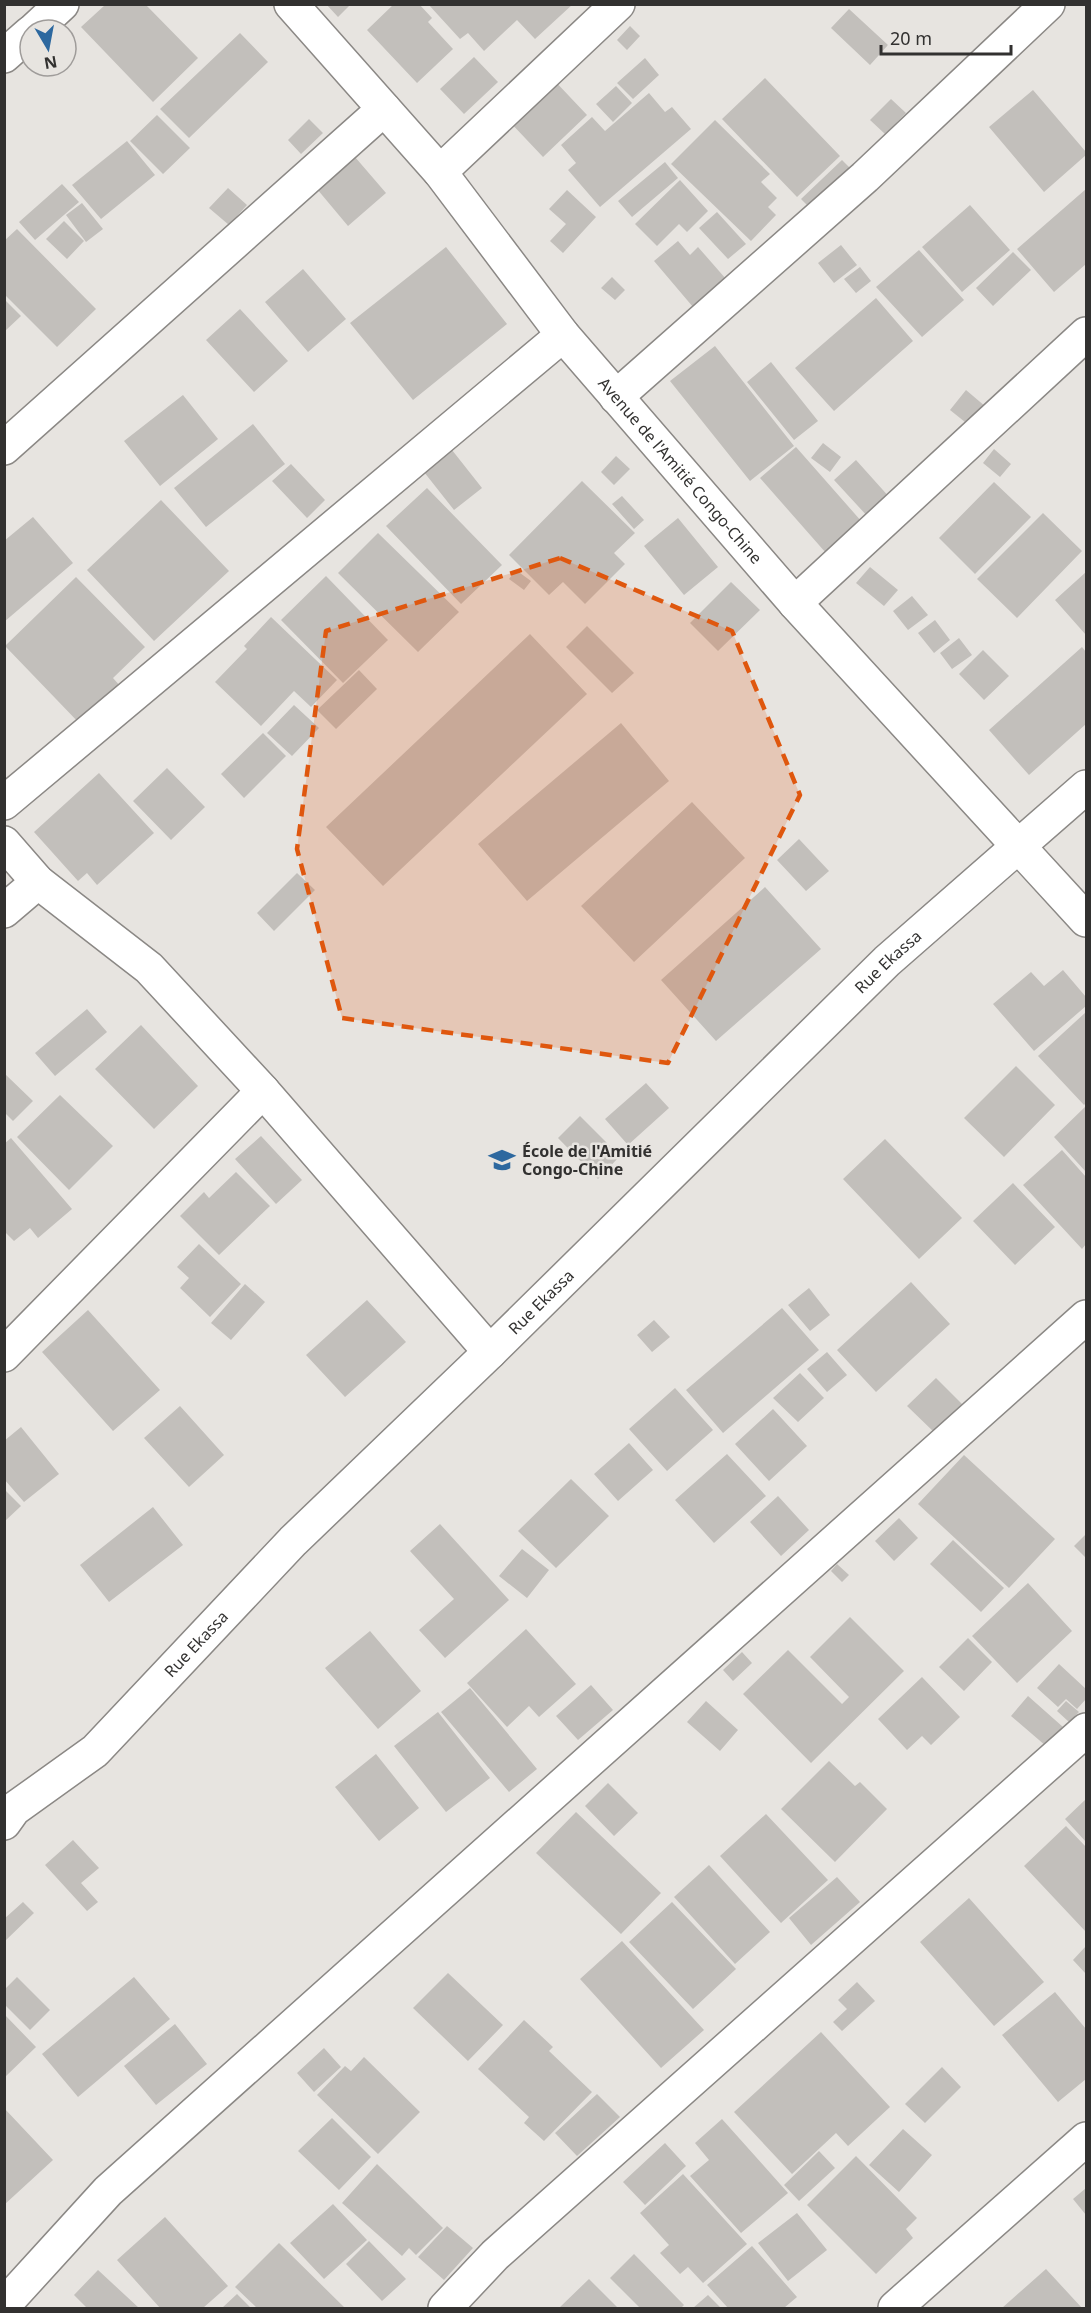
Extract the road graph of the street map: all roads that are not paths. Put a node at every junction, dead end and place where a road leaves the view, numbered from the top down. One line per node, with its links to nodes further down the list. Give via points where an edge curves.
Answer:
1 (62, 4): 5 (street)
2 (291, 4): 8 (street, Avenue de l'Amitié Congo-Chine)
3 (618, 4): 9 (street)
4 (1048, 4): 12 (street, via 865,177)
5 (47, 18)
6 (18, 44): 7 (street)
7 (4, 56)
8 (384, 109): 9 (street, Avenue de l'Amitié Congo-Chine); 13 (street)
9 (440, 172): 11 (street, Avenue de l'Amitié Congo-Chine)
10 (1086, 334): 14 (street)
11 (563, 335): 12 (street, Avenue de l'Amitié Congo-Chine); 16 (street)
12 (616, 397): 14 (street, Avenue de l'Amitié Congo-Chine)
13 (4, 448)
14 (795, 603): 18 (street, Avenue de l'Amitié Congo-Chine)
15 (1086, 787): 18 (street, Rue Ekassa)
16 (4, 803)
17 (4, 843): 19 (street)
18 (1019, 845): 21 (street, Avenue de l'Amitié Congo-Chine); 24 (street, Rue Ekassa, via 886,961)
19 (38, 882): 20 (street); 22 (street, via 149,968)
20 (4, 911)
21 (1086, 920)
22 (263, 1091): 24 (street); 25 (street)
23 (1086, 1317): 29 (street, via 108,2191)
24 (490, 1352): 27 (street, Rue Ekassa, via 293,1541 95,1751 14,1809)
25 (4, 1355)
26 (1086, 1730): 30 (street, via 495,2255)
27 (4, 1823)
28 (1086, 2139): 31 (street)
29 (4, 2305)
30 (445, 2308)
31 (896, 2308)

